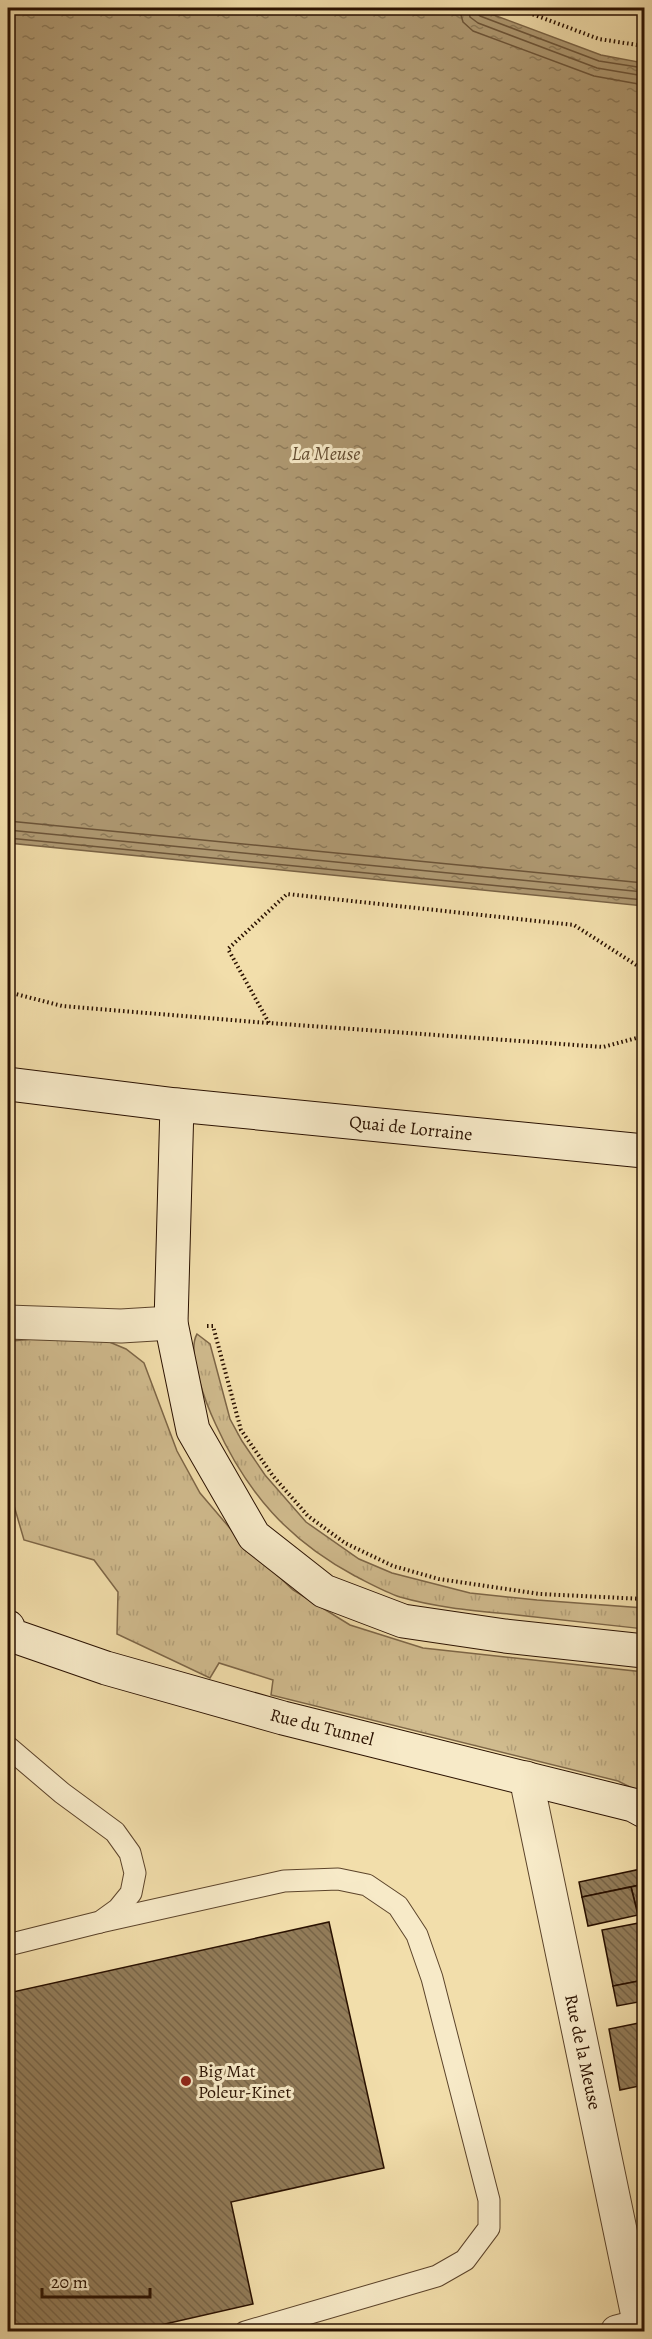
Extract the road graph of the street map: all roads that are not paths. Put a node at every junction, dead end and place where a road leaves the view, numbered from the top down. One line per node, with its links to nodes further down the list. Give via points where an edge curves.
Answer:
1 (8, 1084): 2 (street, Quai de Lorraine)
2 (177, 1105): 3 (street, Quai de Lorraine); 5 (street)
3 (645, 1151)
4 (8, 1322): 5 (street, via 121,1326)
5 (171, 1323): 7 (street, via 193,1430 254,1536 324,1591 403,1621)
6 (8, 1633): 9 (street, Rue du Tunnel, via 106,1668 261,1712)
7 (645, 1651)
8 (8, 1747): 11 (lane, via 115,1832 130,1853 135,1873 131,1893)
9 (526, 1778): 10 (street, Rue du Tunnel); 13 (street, Rue de la Meuse)
10 (645, 1811)
11 (100, 1923): 12 (lane); 14 (lane, via 284,1881 338,1879 367,1885 398,1905 417,1935 432,1977 489,2200 489,2228 465,2260 437,2276)
12 (8, 1945)
13 (634, 2328)
14 (245, 2331)

